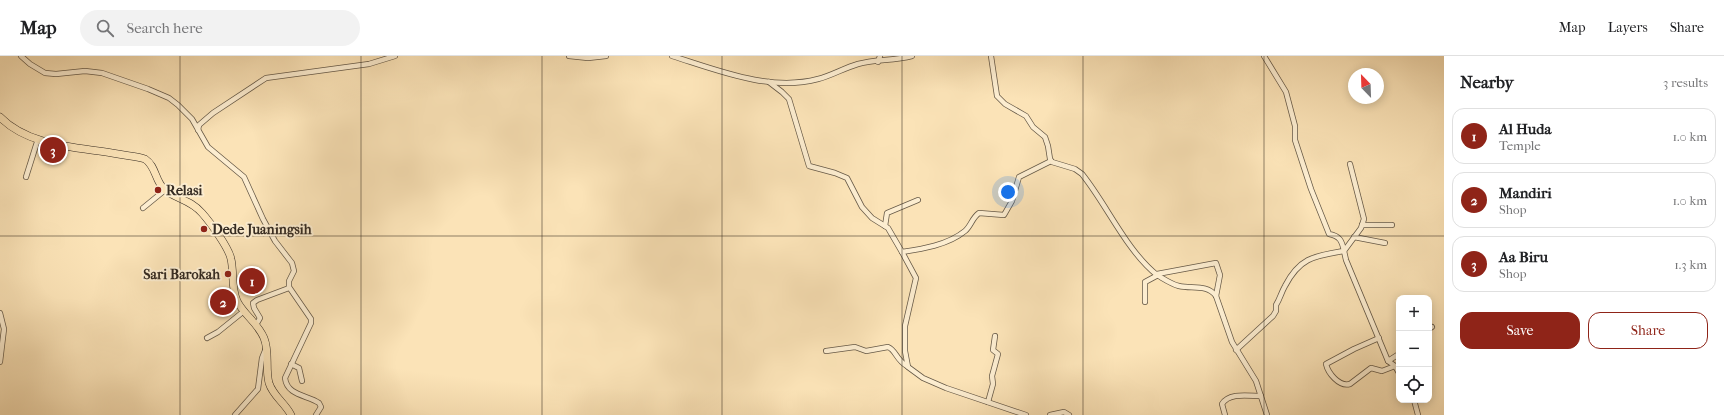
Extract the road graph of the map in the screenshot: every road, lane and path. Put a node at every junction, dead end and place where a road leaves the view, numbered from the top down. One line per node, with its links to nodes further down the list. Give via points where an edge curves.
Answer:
1 (21, 56): 13 (street, via 45,73 93,72 148,89 178,105 192,119)
2 (395, 56): 13 (street, via 369,64 266,78 213,113 199,125)
3 (569, 56): 4 (street)
4 (606, 56)
5 (672, 56): 11 (street)
6 (880, 56): 10 (street)
7 (912, 56): 10 (street)
8 (991, 56): 15 (street, via 997,96 1004,104 1027,116 1033,127 1045,137)
9 (1264, 56): 26 (street, via 1286,92 1295,126 1295,140 1329,234 1339,238)
10 (878, 62): 11 (street, via 857,64 817,79 801,82)
11 (769, 82): 23 (street, via 789,99 809,166 845,176 862,207 872,218)
12 (0, 117): 14 (main road, via 18,131)
13 (198, 130): 29 (street, via 208,147 244,177 275,241 294,267 288,283)
14 (38, 139): 17 (street); 18 (main road, via 145,159 151,164)
15 (1051, 161): 27 (street, via 1019,178 1012,201 1004,215 979,213 960,234 930,246); 28 (street, via 1082,174 1131,246)
16 (1350, 164): 21 (street, via 1363,215)
17 (26, 177)
18 (165, 190): 20 (street); 32 (main road, via 196,207 225,244 231,257 235,295)
19 (918, 200): 23 (street, via 888,212)
20 (143, 208)
21 (1362, 225): 22 (street); 24 (street)
22 (1392, 225)
23 (885, 226): 27 (street)
24 (1354, 237): 25 (street); 26 (street)
25 (1385, 243)
26 (1344, 251): 37 (street); 39 (street, via 1313,257 1300,266 1284,288 1273,316)
27 (902, 252): 45 (street, via 916,278 904,326)
28 (1158, 275): 30 (street, via 1178,285 1210,290); 30 (street, via 1216,263 1220,275); 31 (street, via 1145,282)
29 (289, 288): 34 (street, via 253,303 260,318); 44 (street, via 311,321)
30 (1216, 296): 39 (street)
31 (1145, 302)
32 (244, 310): 34 (main road); 36 (street)
33 (0, 313): 43 (street, via 4,330)
34 (256, 325): 38 (main road)
35 (996, 336): 49 (street, via 993,350 998,354)
36 (207, 338)
37 (1379, 338): 42 (street); 46 (street, via 1347,352 1326,366 1333,376 1346,385 1371,368 1382,372)
38 (266, 347): 51 (street, via 258,389); 52 (main road, via 269,385)
39 (1236, 350): 48 (street, via 1251,370)
40 (826, 351): 45 (street, via 855,347 866,351 888,347 900,362)
41 (1396, 356): 42 (street)
42 (1388, 361): 46 (street)
43 (0, 362)
44 (291, 364): 47 (street, via 299,368); 53 (street, via 285,378 287,385 301,396 318,402 321,408)
45 (907, 366): 49 (street, via 929,381)
46 (1395, 366)
47 (302, 381)
48 (1261, 396): 57 (street, via 1243,395 1229,398 1222,403); 58 (street)
49 (988, 402): 54 (street)
50 (1415, 403): 59 (street)
51 (235, 415)
52 (291, 415)
53 (316, 415)
54 (1026, 415)
55 (1050, 415): 56 (street, via 1064,412)
56 (1069, 415)
57 (1225, 415)
58 (1267, 415)
59 (1418, 415)

